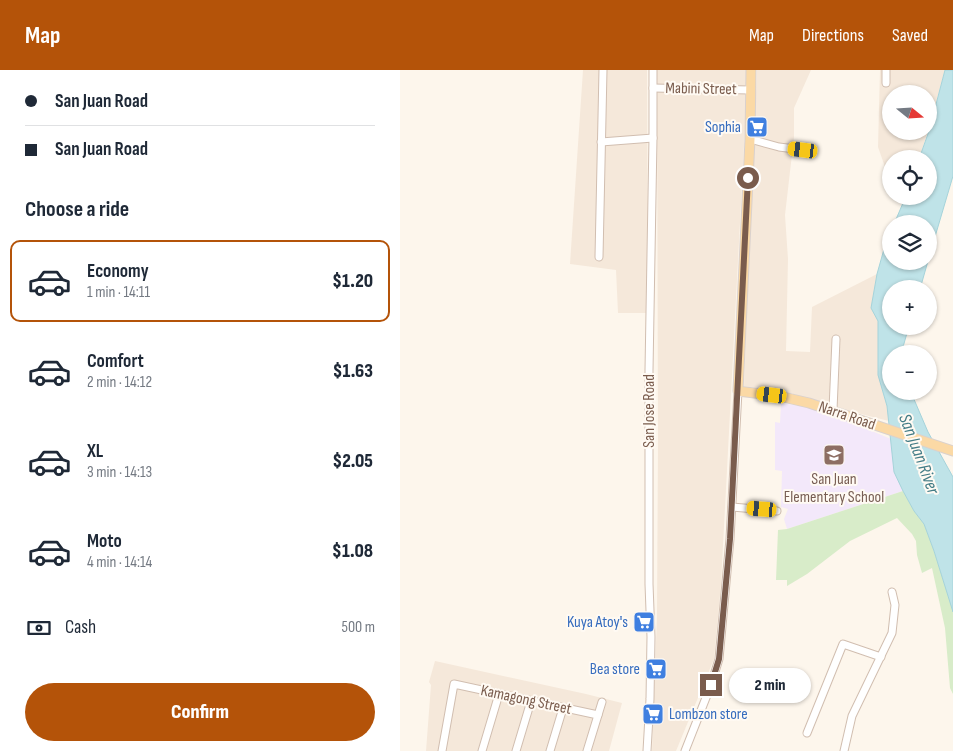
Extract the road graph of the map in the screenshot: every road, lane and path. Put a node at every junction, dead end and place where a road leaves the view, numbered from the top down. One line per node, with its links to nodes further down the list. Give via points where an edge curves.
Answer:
1 (603, 70): 10 (street)
2 (653, 70): 6 (street, San Jose Road)
3 (751, 70): 7 (main road)
4 (886, 70): 5 (street)
5 (886, 83)
6 (653, 88): 7 (street, Mabini Street); 8 (street, San Jose Road)
7 (750, 90): 9 (main road)
8 (653, 138): 10 (street); 32 (street, San Jose Road, via 649,370 651,637)
9 (750, 139): 11 (street); 14 (main road)
10 (601, 142): 12 (street)
11 (803, 150)
12 (599, 257)
13 (836, 339): 15 (street)
14 (738, 391): 15 (main road, Narra Road, via 793,399); 17 (street)
15 (833, 410): 16 (main road, Narra Road)
16 (953, 451)
17 (732, 507): 18 (street); 33 (street, via 719,659)
18 (777, 511)
19 (892, 592): 20 (street, via 895,604 892,633)
20 (881, 656): 26 (street, via 843,644); 34 (street, via 852,716)
21 (499, 694): 22 (street, Kamagong Street); 27 (street, Kamagong Street, via 454,684); 28 (street)
22 (531, 701): 24 (street, Kamagong Street); 29 (street)
23 (602, 702): 25 (street)
24 (563, 708): 25 (street, Kamagong Street); 30 (street)
25 (598, 715): 31 (street)
26 (806, 733)
27 (442, 751)
28 (482, 751)
29 (516, 751)
30 (550, 751)
31 (587, 751)
32 (647, 751)
33 (685, 751)
34 (844, 751)

